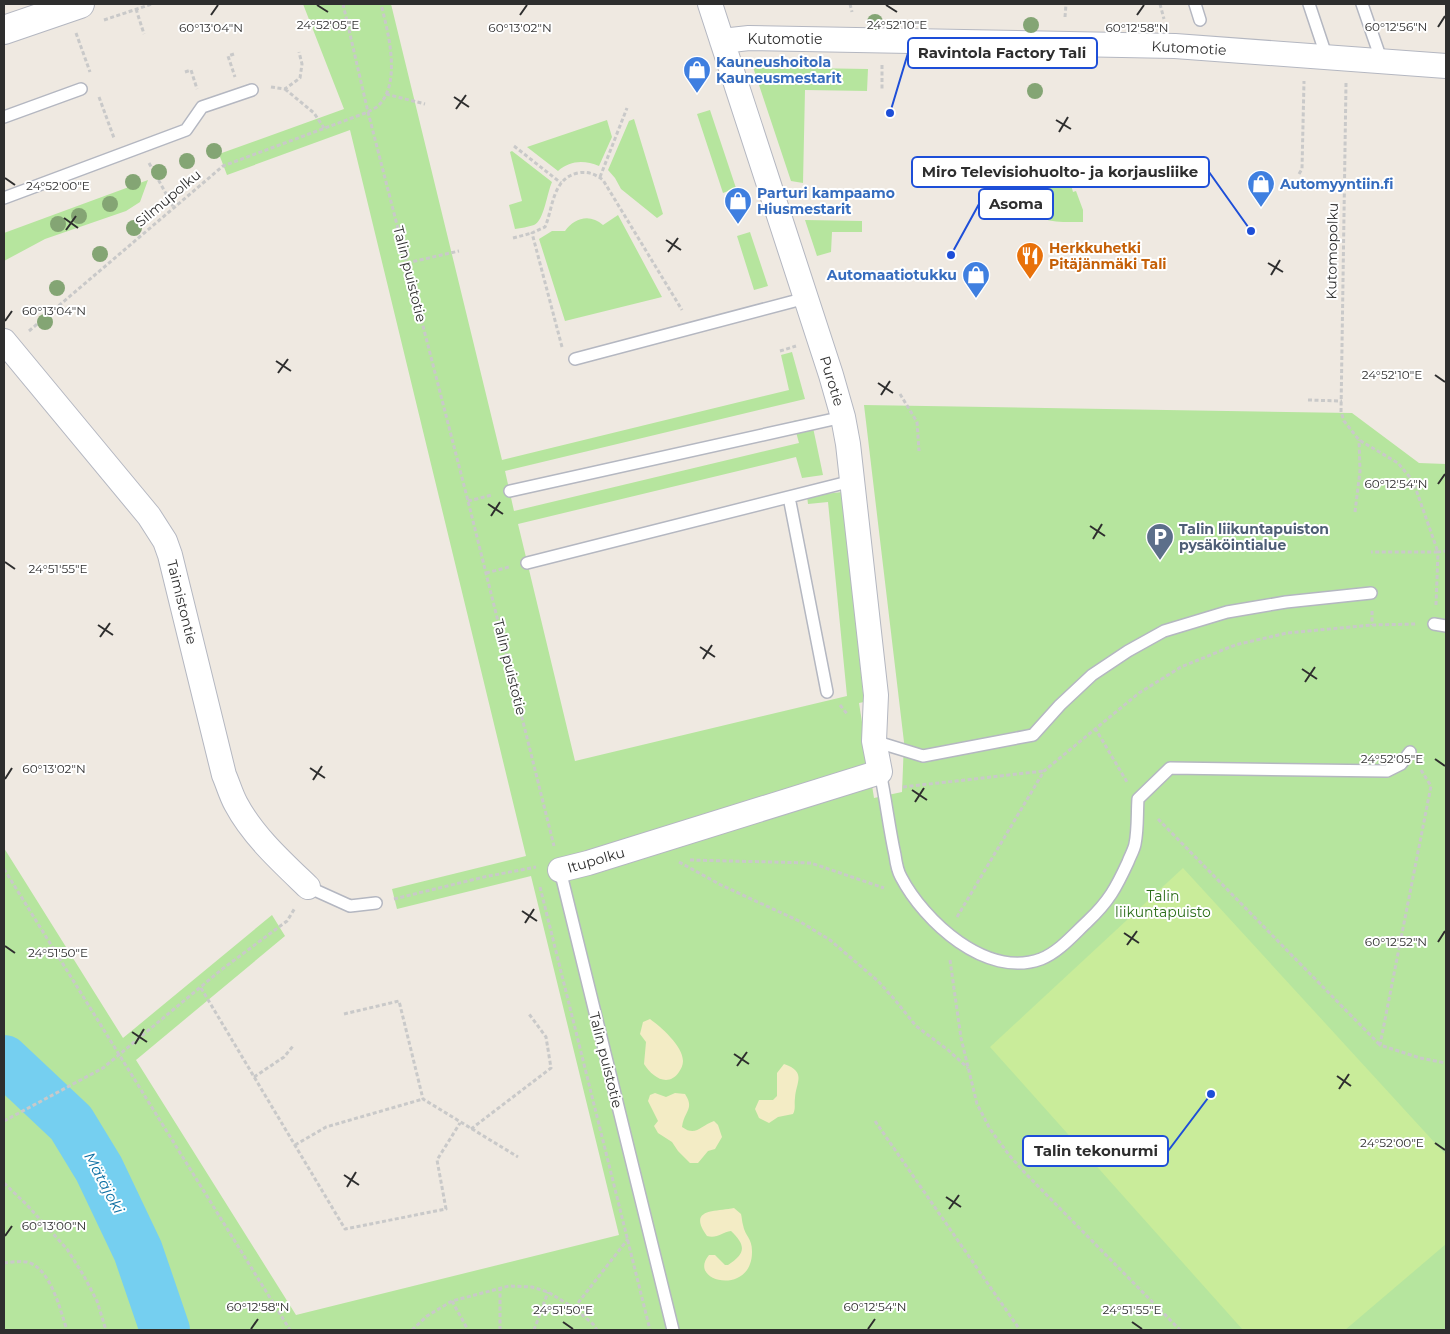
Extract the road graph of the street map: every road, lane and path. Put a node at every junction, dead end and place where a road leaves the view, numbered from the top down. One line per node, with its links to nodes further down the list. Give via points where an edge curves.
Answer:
1 (80, 4): 16 (main road)
2 (343, 4): 36 (path, Talin puistotie)
3 (381, 4): 33 (path, via 392,76)
4 (710, 4): 19 (street, Purotie)
5 (850, 4): 12 (path)
6 (1066, 4): 13 (path)
7 (1160, 4): 14 (path)
8 (1195, 4): 15 (lane)
9 (1309, 4): 22 (lane)
10 (1362, 4): 23 (lane)
11 (136, 10): 18 (path)
12 (852, 12)
13 (1065, 17)
14 (1164, 19)
15 (1200, 20)
16 (4, 30)
17 (75, 30): 26 (path)
18 (144, 34)
19 (722, 41): 22 (street, Kutomotie, via 749,38 1175,46); 51 (street, Purotie)
20 (299, 52): 30 (path, via 302,64 300,78)
21 (234, 54): 32 (path, via 228,56)
22 (1337, 59): 23 (street, Kutomotie); 59 (path, Kutomopolku, via 1346,84)
23 (1382, 62): 25 (street, Kutomotie)
24 (882, 65): 31 (path)
25 (1446, 66)
26 (93, 80)
27 (1304, 80): 42 (path, via 1302,169)
28 (81, 89): 37 (lane)
29 (96, 89): 41 (path)
30 (285, 90): 32 (path, via 267,87); 38 (path, via 314,112)
31 (882, 91)
32 (246, 92): 40 (lane, via 202,107 186,130)
33 (386, 94): 34 (path); 36 (path, via 378,106)
34 (425, 104)
35 (627, 108): 43 (path)
36 (368, 112): 38 (path, Silmupolku); 50 (path, Talin puistotie)
37 (4, 118)
38 (324, 128): 46 (path, Silmupolku, via 223,166)
39 (514, 146): 44 (path)
40 (140, 147): 41 (lane); 46 (path)
41 (120, 155): 45 (lane)
42 (1299, 174)
43 (600, 177): 44 (path, via 593,173 574,173); 52 (path)
44 (561, 183): 47 (path, via 545,227)
45 (4, 198)
46 (174, 208): 53 (path, Silmupolku)
47 (532, 233): 48 (path); 56 (path, via 565,361)
48 (513, 238)
49 (458, 251): 50 (path)
50 (407, 263): 66 (path, Talin puistotie)
51 (806, 298): 52 (lane); 60 (street, Purotie)
52 (692, 328): 56 (lane)
53 (6, 344): 87 (street, Taimistontie, via 143,509 165,541 231,794 236,806 269,850)
54 (799, 346): 55 (path)
55 (780, 351)
56 (575, 359)
57 (900, 394): 62 (path, via 917,422)
58 (1308, 400): 59 (path)
59 (1342, 401): 61 (path, Kutomopolku, via 1344,420)
60 (843, 417): 63 (street, Purotie); 64 (lane)
61 (1359, 440): 67 (path); 70 (path, via 1398,463 1413,481)
62 (919, 451)
63 (852, 481): 65 (lane); 77 (street, Purotie, via 876,696)
64 (510, 491): 66 (path)
65 (789, 497): 71 (lane); 75 (lane)
66 (468, 501): 84 (path, Talin puistotie)
67 (1356, 512)
68 (1446, 551): 70 (path)
69 (1372, 552): 70 (path)
70 (1438, 552): 73 (path)
71 (527, 562)
72 (1371, 593): 77 (lane, via 1227,612 1164,631 1092,676 1033,735 923,756)
73 (1434, 624): 74 (lane); 76 (path, via 1287,633 1235,645 1182,667 1139,693)
74 (1446, 626)
75 (828, 692)
76 (1095, 728): 79 (path); 81 (path)
77 (874, 741): 80 (street, Purotie)
78 (1410, 752): 81 (lane, via 1401,764 1388,771 1170,768); 94 (path, via 1431,786)
79 (1044, 770): 80 (path, via 990,778); 90 (path)
80 (882, 781): 84 (street, Itupolku); 88 (lane, via 900,875)
81 (1138, 799): 90 (lane, via 1135,846 1114,891 1102,908 1059,948 1041,959 1004,962 965,946); 94 (path)
82 (535, 867): 84 (path, Itupolku); 85 (path); 89 (path, Itupolku)
83 (4, 869): 96 (path)
84 (560, 870): 108 (lane, Talin puistotie)
85 (537, 877)
86 (540, 886): 109 (path)
87 (308, 887): 89 (lane, via 350,906); 91 (path, via 287,921)
88 (913, 898): 90 (lane); 98 (path, via 811,862 674,860 799,921 830,940 878,981 916,1026)
89 (376, 903)
90 (947, 934): 98 (path, via 960,1038)
91 (201, 988): 96 (path); 99 (path)
92 (344, 1014): 100 (path, via 399,1001)
93 (529, 1014): 104 (path, via 546,1037 551,1068)
94 (1380, 1045): 97 (path)
95 (293, 1046): 99 (path, via 284,1057)
96 (120, 1054): 101 (path, via 103,1068); 117 (path)
97 (1446, 1063)
98 (968, 1069): 126 (path, via 977,1104 1009,1155)
99 (254, 1077): 105 (path)
100 (422, 1099): 103 (path); 105 (path, via 326,1127)
101 (4, 1120)
102 (875, 1121): 125 (path)
103 (460, 1123): 104 (path); 105 (path, via 437,1160 446,1209 345,1229)
104 (471, 1129): 106 (path)
105 (295, 1145)
106 (518, 1157)
107 (4, 1183): 116 (path, via 67,1249 97,1302)
108 (644, 1217): 109 (path); 124 (lane, Talin puistotie)
109 (628, 1239): 114 (path); 123 (path)
110 (4, 1263): 115 (path, via 28,1262 40,1268 50,1284)
111 (500, 1289): 112 (path, via 509,1286); 113 (path); 120 (path)
112 (548, 1292): 114 (path); 121 (path)
113 (452, 1301): 118 (path, via 427,1316); 119 (path)
114 (574, 1308): 122 (path)
115 (67, 1330)
116 (106, 1330)
117 (290, 1330)
118 (413, 1330)
119 (468, 1330)
120 (500, 1330)
121 (534, 1330)
122 (597, 1330)
123 (650, 1330)
124 (672, 1330)
125 (1020, 1330)
126 (1180, 1330)

